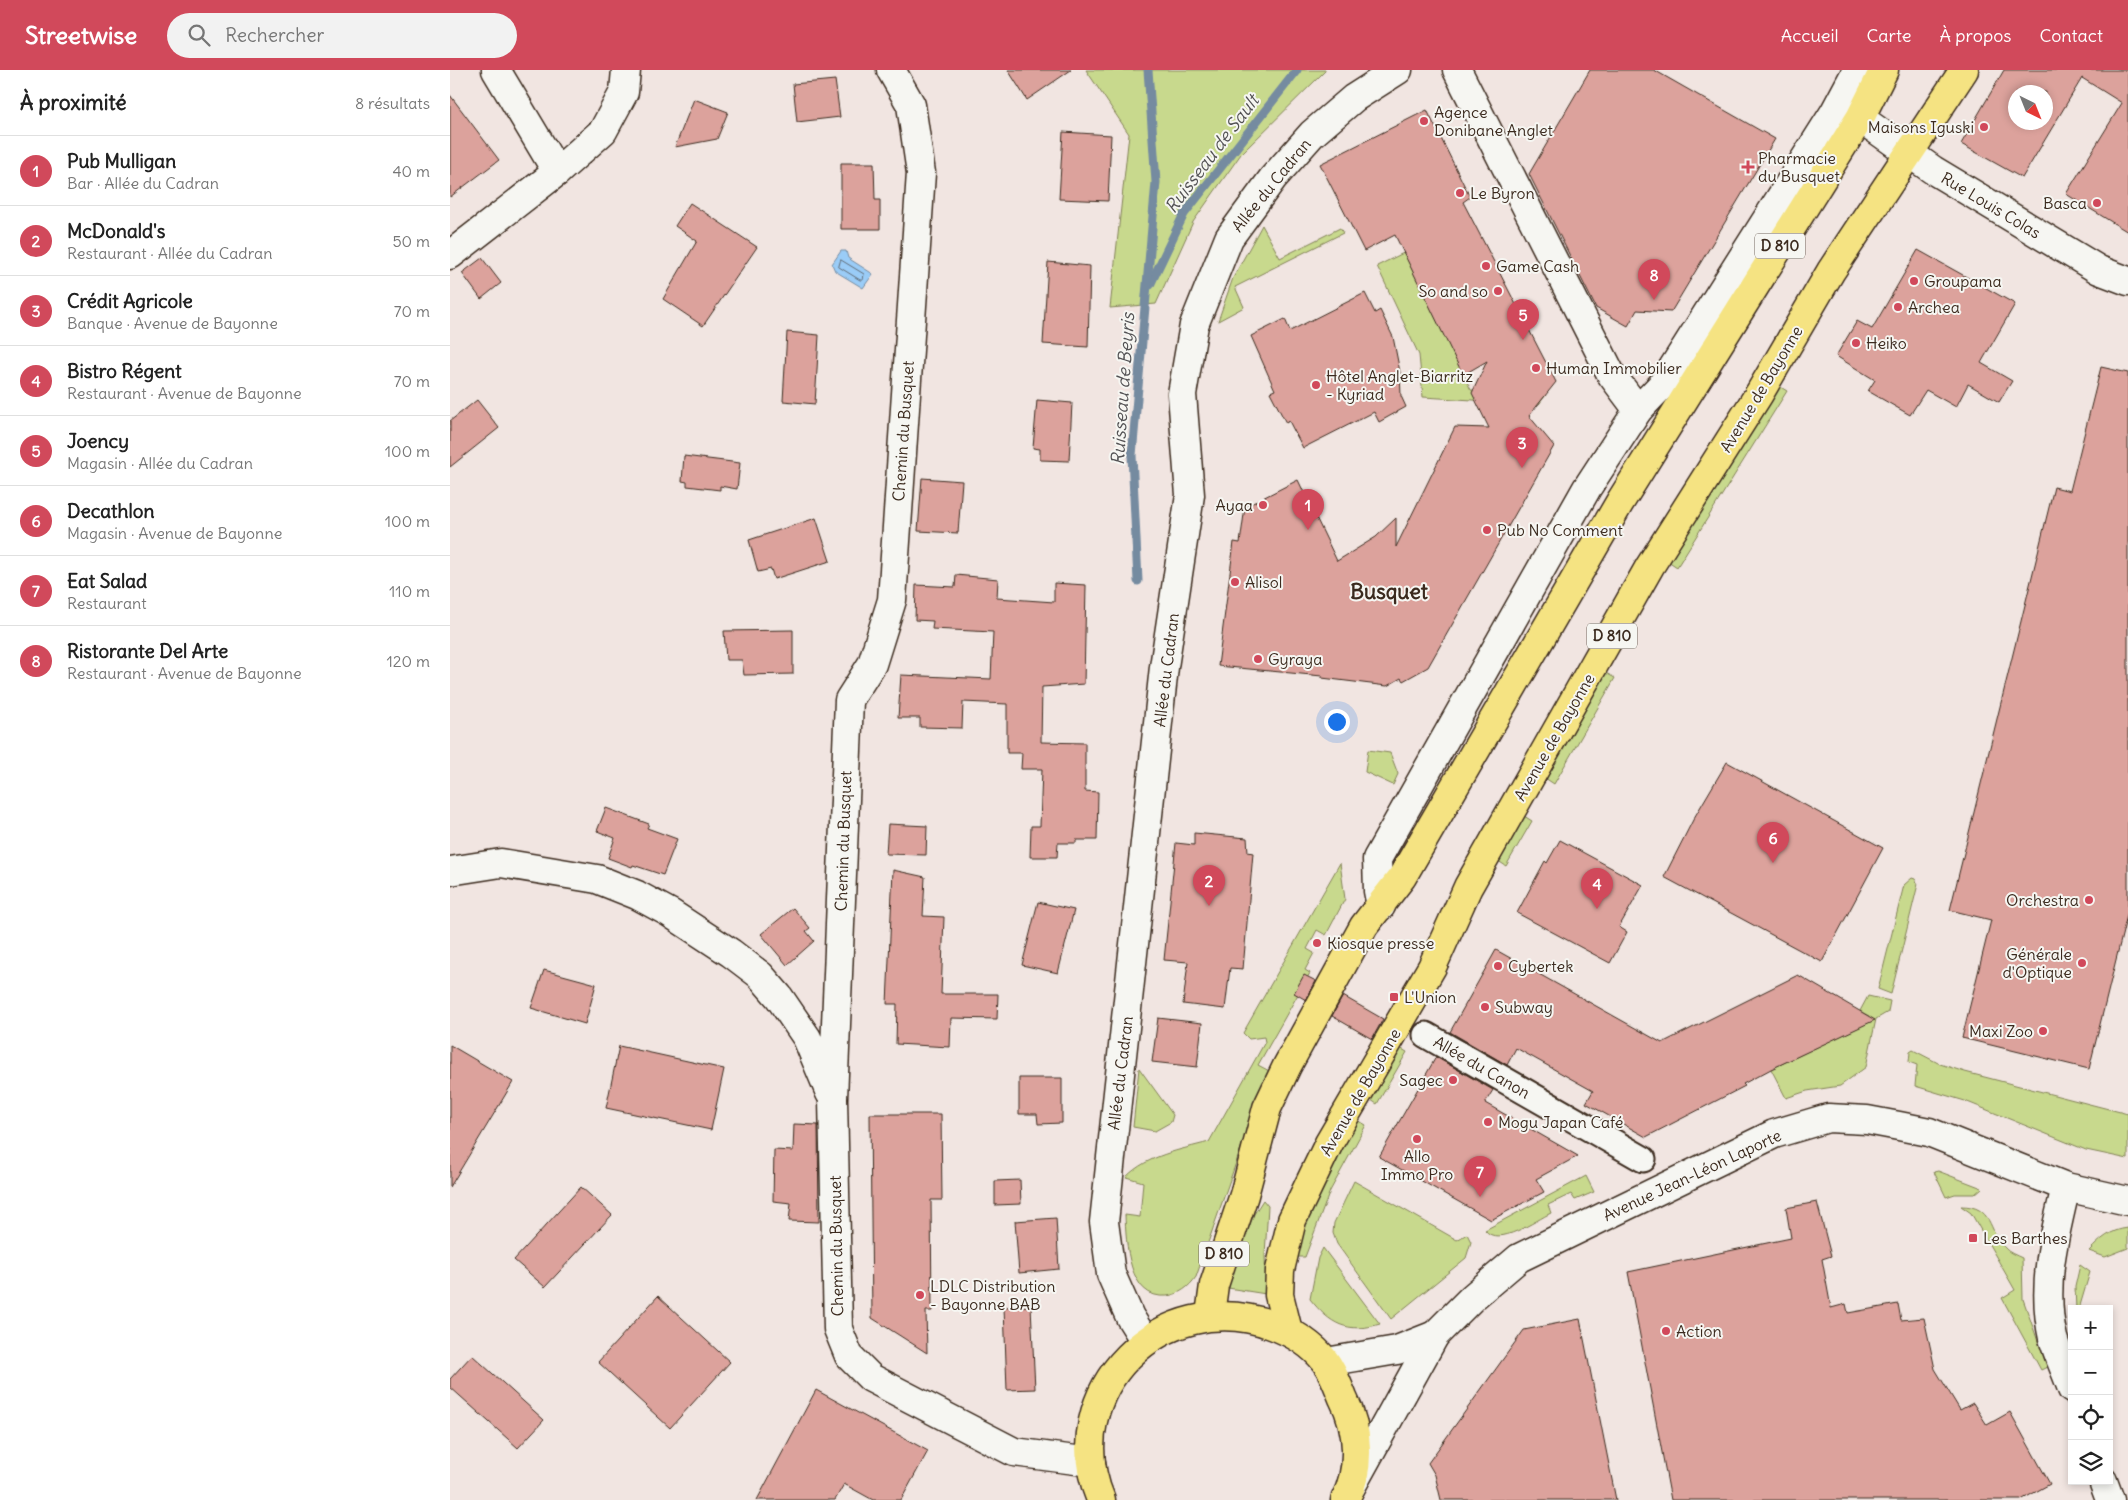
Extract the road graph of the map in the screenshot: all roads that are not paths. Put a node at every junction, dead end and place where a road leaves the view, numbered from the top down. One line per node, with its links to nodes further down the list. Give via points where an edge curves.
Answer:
1 (496, 70): 11 (street)
2 (626, 70): 11 (street, via 624,92 603,131)
3 (891, 70): 18 (street, Chemin du Busquet, via 911,105 920,173 892,600 872,664 849,700)
4 (1398, 70): 25 (street, Allée du Cadran, via 1347,104 1312,134 1273,178 1229,238 1194,325 1182,394 1190,495 1164,667 1104,1222 1111,1274 1130,1317)
5 (1457, 70): 14 (street, via 1611,374)
6 (1857, 70): 14 (street, via 1834,113 1662,385)
7 (1884, 70): 9 (main road, D 810)
8 (1964, 70): 10 (main road, Avenue de Bayonne / D 810)
9 (1860, 118): 10 (street, Rue Louis Colas); 16 (main road, D 810, via 1620,502 1402,877)
10 (1909, 153): 13 (street, Rue Louis Colas, via 2099,270); 23 (main road, Avenue de Bayonne / D 810, via 1832,271 1650,566 1468,886 1432,967 1329,1143 1292,1220 1280,1270 1279,1295)
11 (557, 172): 12 (street)
12 (450, 255)
13 (2128, 281)
14 (1638, 410): 16 (street, via 1587,488 1377,859)
15 (450, 871): 18 (street, via 501,864 597,879 670,913 760,975 807,1038)
16 (1381, 906): 22 (main road, D 810, via 1364,926 1267,1108 1244,1195 1214,1284)
17 (1426, 1035): 19 (street, Allée du Canon)
18 (833, 1099): 28 (street, Chemin du Busquet, via 838,1329 849,1356 871,1378 1014,1452)
19 (1642, 1159)
20 (2066, 1187): 21 (street, Avenue Jean-Léon Laporte); 24 (street, Avenue Jean-Léon Laporte, via 1929,1132 1867,1120 1828,1118 1774,1134 1520,1258 1473,1297); 27 (street, via 2051,1250 2047,1299 2054,1339)
21 (2128, 1201)
22 (1210, 1315): 23 (main road, via 1251,1317); 25 (main road, via 1176,1324)
23 (1288, 1331): 26 (main road)
24 (1435, 1335): 26 (street, Avenue Jean-Léon Laporte, via 1397,1350); 30 (street, Avenue Jean-Léon Laporte)
25 (1145, 1341): 28 (main road, via 1119,1365 1102,1394 1092,1428)
26 (1326, 1362): 30 (main road, via 1351,1413 1357,1446)
27 (2068, 1378)
28 (1091, 1462): 31 (main road)
29 (2105, 1485): 32 (street)
30 (1348, 1494)
31 (1100, 1499)
32 (2110, 1500)

